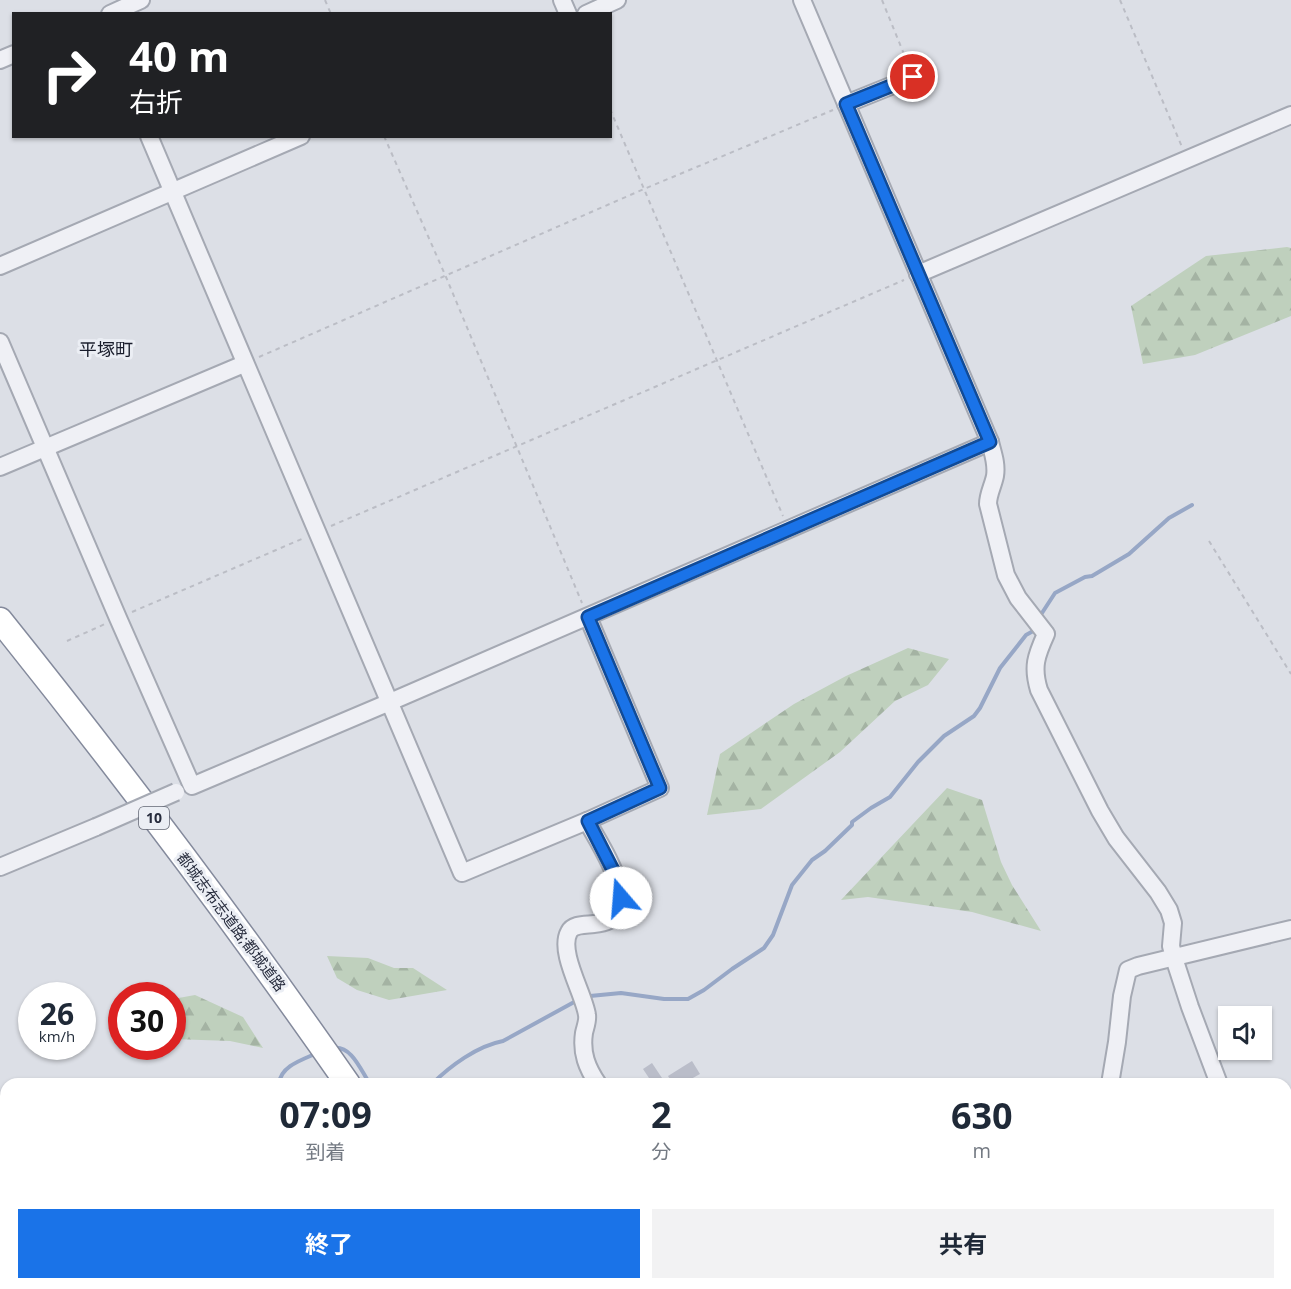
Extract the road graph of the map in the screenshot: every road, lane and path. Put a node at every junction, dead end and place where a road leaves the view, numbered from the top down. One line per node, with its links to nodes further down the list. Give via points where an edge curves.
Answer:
1 (141, 0): 6 (street)
2 (617, 0): 7 (street)
3 (802, 0): 9 (street)
4 (882, 0): 8 (path)
5 (1120, 0): 15 (path)
6 (114, 12)
7 (590, 12)
8 (913, 77): 9 (street)
9 (846, 104): 16 (path); 19 (street)
10 (612, 114): 16 (path)
11 (1291, 115): 15 (street)
12 (150, 138): 17 (street)
13 (296, 138): 17 (street)
14 (385, 138): 20 (path)
15 (1187, 159): 19 (street)
16 (644, 189): 20 (path); 22 (path)
17 (173, 191): 18 (street); 23 (street)
18 (0, 266)
19 (918, 274): 22 (path); 24 (street)
20 (446, 277): 23 (path); 26 (path)
21 (0, 342): 25 (street)
22 (717, 361): 26 (path); 28 (path)
23 (244, 364): 25 (street); 29 (street)
24 (990, 442): 28 (street); 41 (street, via 996,465 988,504 1003,566 1018,598 1046,634 1036,655 1039,690 1100,811 1169,910)
25 (45, 447): 27 (street); 32 (street)
26 (517, 447): 29 (path); 31 (path)
27 (0, 467)
28 (789, 530): 31 (street)
29 (317, 532): 32 (path); 36 (street)
30 (1209, 541): 35 (path)
31 (588, 617): 36 (street); 38 (street, via 660,788)
32 (118, 618): 34 (path); 37 (street)
33 (0, 620): 42 (highway, 都城志布志道路;都城道路 / 10, via 92,737)
34 (67, 641)
35 (1291, 674)
36 (390, 702): 37 (street); 38 (street, via 462,873)
37 (192, 786): 39 (street, bridge)
38 (588, 821): 43 (street, via 618,880 621,898 618,912 610,921 576,926 567,939 567,954 587,1017 584,1059)
39 (0, 867)
40 (1291, 929): 41 (street)
41 (1174, 958): 44 (street, via 1128,970); 45 (street)
42 (344, 1078)
43 (595, 1078)
44 (1111, 1078)
45 (1217, 1078)

